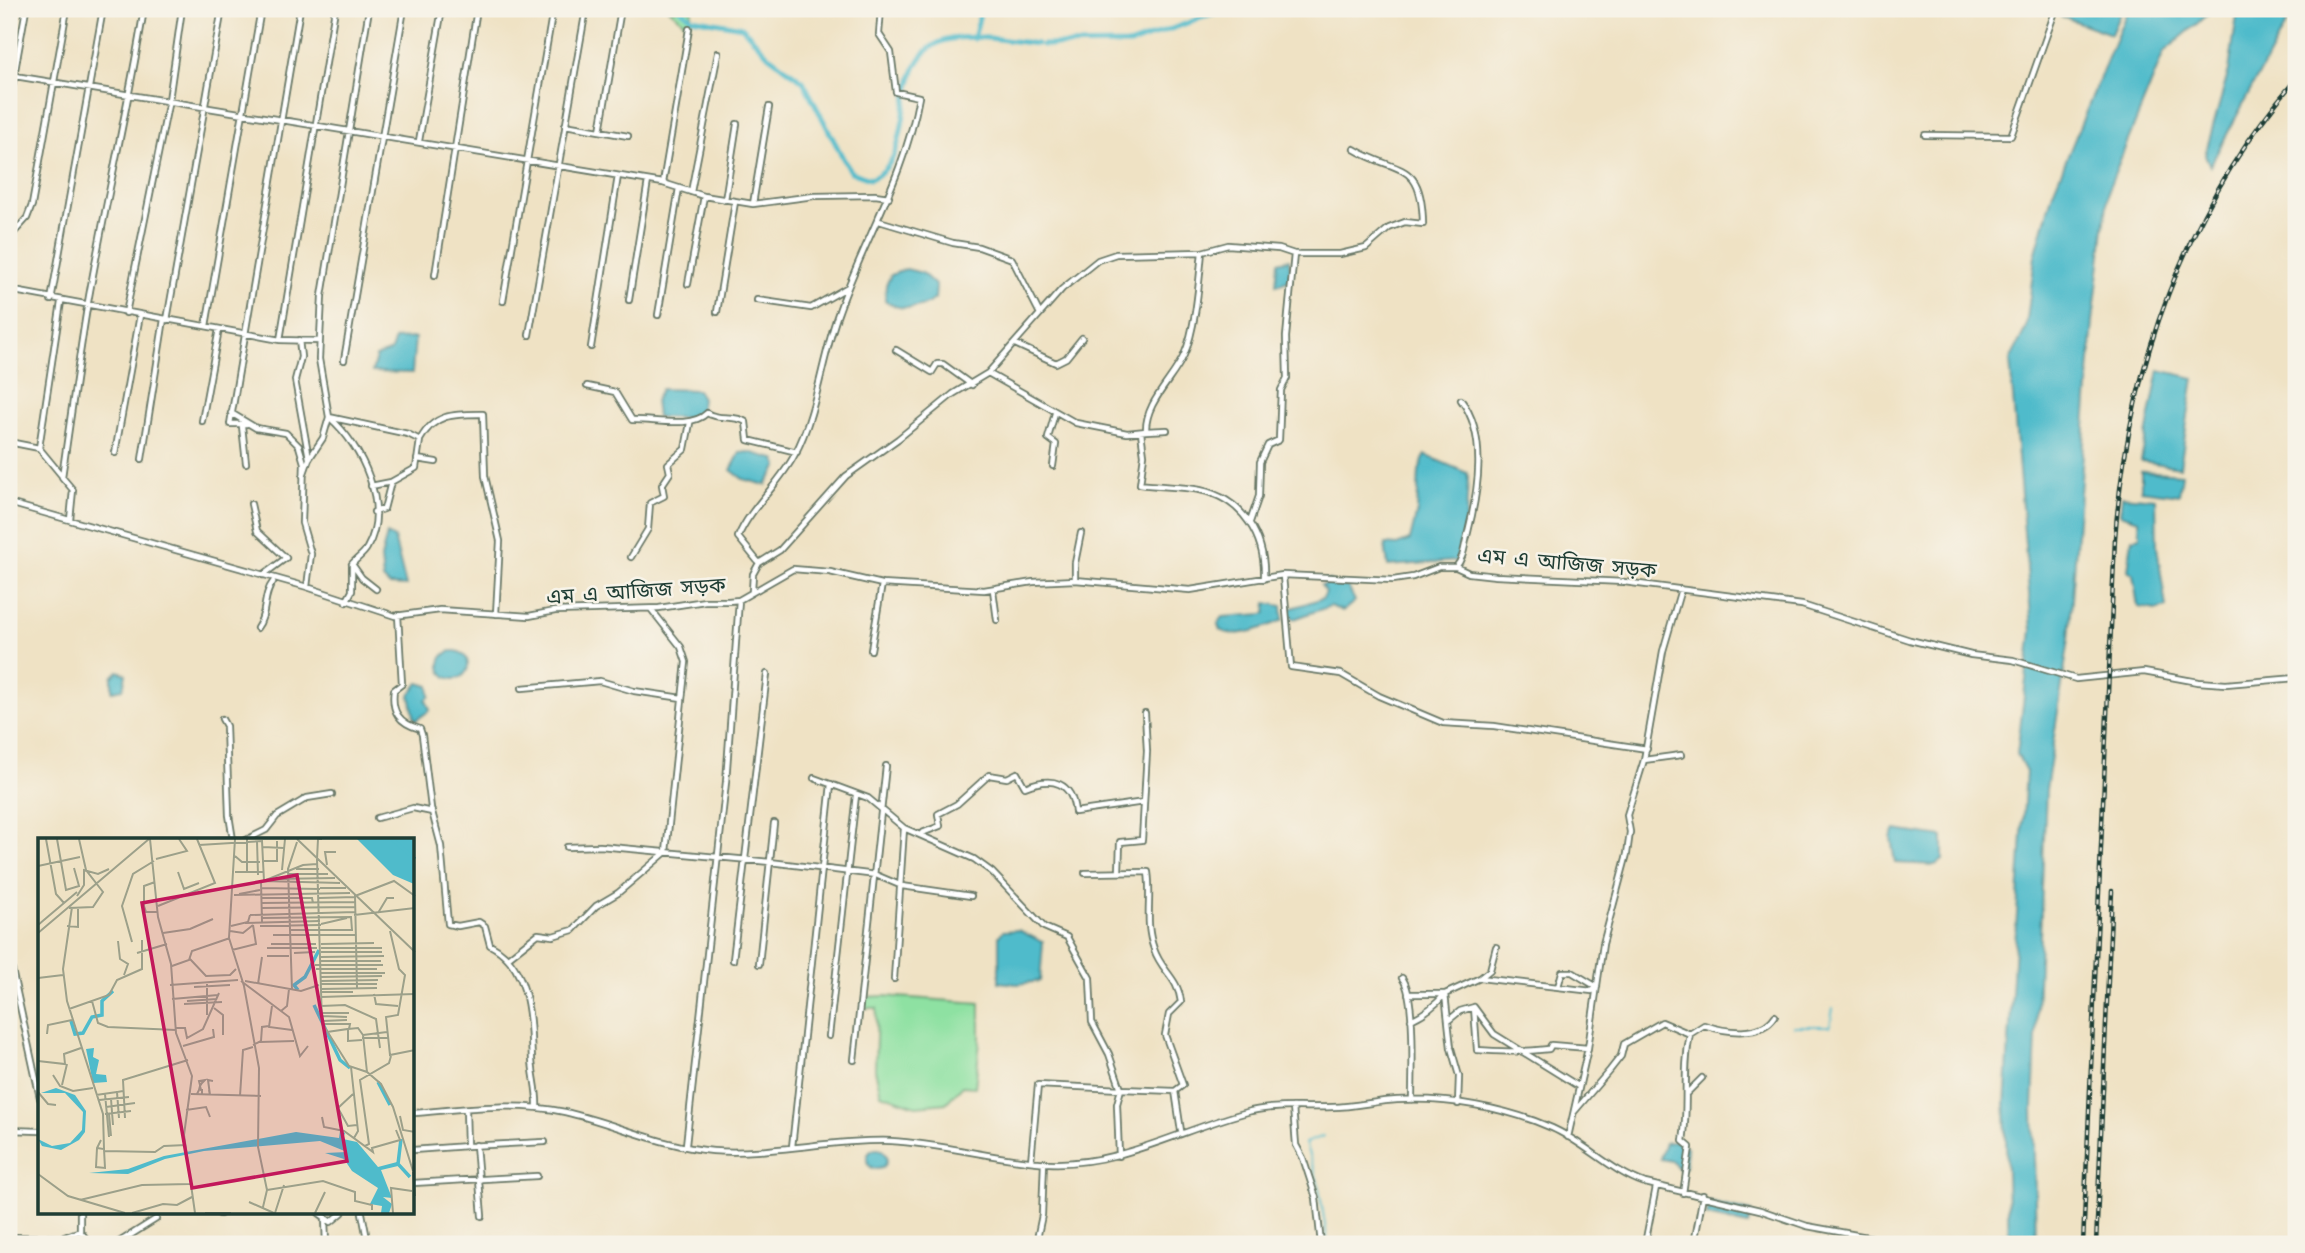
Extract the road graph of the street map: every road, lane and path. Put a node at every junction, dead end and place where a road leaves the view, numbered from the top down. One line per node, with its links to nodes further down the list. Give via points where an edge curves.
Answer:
1 (26, 9): 21 (street)
2 (67, 9): 22 (street)
3 (103, 9): 23 (street)
4 (144, 9): 24 (street)
5 (182, 9): 25 (street)
6 (222, 9): 27 (street)
7 (261, 9): 29 (street)
8 (300, 9): 30 (street)
9 (335, 9): 31 (street)
10 (369, 9): 34 (street)
11 (404, 9): 36 (street)
12 (442, 9): 39 (street)
13 (477, 9): 40 (street)
14 (553, 9): 42 (street)
15 (586, 9): 33 (street)
16 (621, 9): 35 (street)
17 (881, 9): 50 (street, via 879,34 891,52 896,92 919,97 907,152)
18 (2056, 9): 37 (street, via 2011,136)
19 (689, 29): 46 (street)
20 (718, 53): 48 (street)
21 (11, 76): 22 (street); 26 (street)
22 (54, 83): 23 (street); 55 (street, via 32,205)
23 (90, 88): 24 (street); 62 (street)
24 (131, 94): 25 (street); 67 (street)
25 (169, 100): 27 (street); 69 (street)
26 (9, 104)
27 (205, 106): 29 (street); 73 (street)
28 (769, 107): 53 (street)
29 (243, 112): 30 (street); 74 (street)
30 (282, 119): 31 (street); 76 (street)
31 (316, 124): 34 (street); 79 (street)
32 (737, 124): 51 (street)
33 (565, 125): 35 (street); 43 (street)
34 (350, 130): 36 (street); 81 (street, via 321,296)
35 (600, 131): 38 (street)
36 (384, 135): 39 (street); 85 (street)
37 (1925, 135)
38 (628, 136)
39 (419, 141): 40 (street)
40 (455, 147): 42 (street); 58 (street)
41 (1354, 149): 57 (street, via 1409,174 1422,199 1423,224 1405,222 1389,228 1366,248 1340,254)
42 (527, 160): 43 (street); 65 (street)
43 (558, 165): 44 (street); 77 (street)
44 (618, 176): 45 (street); 83 (street)
45 (648, 181): 46 (street); 63 (street)
46 (663, 183): 47 (street)
47 (679, 188): 48 (street); 72 (street)
48 (691, 192): 49 (street)
49 (704, 196): 51 (street); 59 (street)
50 (890, 197): 53 (street, via 814,197); 54 (street)
51 (724, 200): 52 (street)
52 (735, 202): 53 (street); 68 (street)
53 (753, 204)
54 (879, 220): 60 (street); 70 (street, via 1012,259)
55 (9, 238)
56 (1202, 252): 57 (street, via 1228,244); 70 (street, via 1105,256 1062,289); 97 (street, via 1184,356 1151,408)
57 (1294, 254): 117 (street, via 1279,440 1268,445 1260,462 1259,496)
58 (435, 275)
59 (688, 284)
60 (848, 286): 64 (street, via 811,308); 101 (street)
61 (9, 290): 62 (street)
62 (51, 300): 66 (street)
63 (629, 300)
64 (757, 300)
65 (503, 301)
66 (61, 302): 67 (street); 100 (street)
67 (87, 307): 69 (street); 110 (street)
68 (717, 312)
69 (126, 313): 71 (street)
70 (1040, 314): 82 (street)
71 (140, 315): 73 (street); 102 (street)
72 (658, 315)
73 (166, 319): 74 (street); 103 (street)
74 (206, 326): 75 (street)
75 (219, 329): 76 (street); 93 (street)
76 (244, 334): 79 (street); 90 (street)
77 (529, 335)
78 (1082, 338): 82 (street, via 1056,363)
79 (280, 340): 80 (street)
80 (299, 341): 81 (street); 104 (street, via 301,357 295,380)
81 (319, 341): 92 (street)
82 (1014, 344): 86 (street)
83 (591, 348)
84 (896, 350): 87 (street, via 932,372 937,364 943,364)
85 (344, 360)
86 (988, 373): 87 (street); 91 (street)
87 (971, 385): 120 (street, via 846,476 780,550)
88 (587, 386): 94 (street, via 615,392 632,420)
89 (1461, 400): 122 (street, via 1476,435 1477,455 1472,519 1463,558)
90 (231, 413): 95 (street); 95 (street, via 230,424)
91 (1055, 413): 97 (street, via 1104,430); 108 (street, via 1048,438 1056,444)
92 (329, 417): 98 (street, via 408,433); 104 (street, via 323,438); 112 (street, via 348,434 370,475)
93 (202, 421)
94 (691, 422): 101 (street, via 707,413 742,419 748,440); 119 (street, via 685,449 668,464 664,496 650,503 648,529)
95 (245, 425): 107 (street); 109 (street, via 286,433 299,446)
96 (1167, 430): 97 (street)
97 (1144, 432): 117 (street, via 1140,484 1202,490 1230,503)
98 (420, 440): 105 (street); 137 (street, via 427,427 442,416 483,414 485,476 500,541)
99 (9, 442): 100 (street)
100 (39, 448): 110 (street)
101 (797, 452): 120 (street, via 738,537)
102 (115, 453)
103 (142, 459)
104 (309, 459): 109 (street)
105 (416, 459): 106 (street); 111 (street, via 416,468)
106 (436, 462)
107 (246, 463)
108 (1054, 466)
109 (303, 476): 129 (street, via 302,523 312,554)
110 (62, 477): 116 (street, via 73,490)
111 (391, 482): 112 (street); 115 (street, via 384,509)
112 (371, 486): 115 (street)
113 (9, 503): 116 (street, এম এ আজিজ সড়ক)
114 (251, 504): 124 (street, via 257,531 286,558)
115 (374, 512): 121 (street, via 367,548)
116 (70, 520): 124 (street, এম এ আজিজ সড়ক)
117 (1250, 522): 125 (street, via 1260,545)
118 (1081, 533): 126 (street)
119 (631, 557)
120 (759, 563): 133 (street)
121 (352, 564): 130 (street); 135 (street, via 352,591)
122 (1456, 567): 123 (street, এম এ আজিজ সড়ক, via 1393,580); 131 (street, এম এ আজিজ সড়ক, via 1496,576)
123 (1283, 575): 125 (street, এম এ আজিজ সড়ক); 148 (street, via 1291,667 1341,674 1443,723)
124 (262, 576): 129 (street, এম এ আজিজ সড়ক)
125 (1264, 579): 126 (street, এম এ আজিজ সড়ক, via 1190,590)
126 (1075, 580): 132 (street, এম এ আজিজ সড়ক)
127 (273, 582): 140 (street, via 266,592 266,616)
128 (882, 584): 132 (street, এম এ আজিজ সড়ক); 133 (street, এম এ আজিজ সড়ক, via 793,569); 141 (street)
129 (307, 587): 135 (street, এম এ আজিজ সড়ক)
130 (376, 589)
131 (1681, 589): 143 (street, এম এ আজিজ সড়ক, via 1802,605 1910,640 2013,660 2076,680 2144,672 2226,684); 148 (street, via 1663,651)
132 (993, 590): 139 (street)
133 (752, 591): 134 (street, এম এ আজিজ সড়ক)
134 (739, 600): 136 (street, এম এ আজিজ সড়ক); 167 (street)
135 (346, 601): 138 (street, এম এ আজিজ সড়ক)
136 (651, 608): 137 (street, এম এ আজিজ সড়ক); 145 (street, via 681,647 686,662)
137 (496, 614): 138 (street, এম এ আজিজ সড়ক, via 440,610)
138 (398, 615): 158 (street, via 402,684 394,690 393,701 396,715 420,729)
139 (997, 620)
140 (257, 628)
141 (871, 650)
142 (766, 674): 168 (street)
143 (2296, 678)
144 (522, 688): 145 (street, via 600,681)
145 (682, 698): 166 (street)
146 (1145, 713): 156 (street)
147 (222, 719): 163 (street)
148 (1647, 749): 150 (street)
149 (1681, 755): 150 (street)
150 (1644, 760): 186 (street, via 1627,815 1627,854 1603,944)
151 (886, 766): 157 (street)
152 (814, 778): 153 (street)
153 (831, 784): 155 (street); 170 (street)
154 (332, 794): 164 (street, via 307,798)
155 (856, 794): 157 (street); 171 (street)
156 (1144, 802): 162 (street, via 1075,812 1068,788 1041,782 1025,787 1017,773 1007,778 989,775 957,804 938,814 940,826); 172 (street, via 1142,840 1120,842)
157 (882, 809): 161 (street); 174 (street)
158 (432, 812): 159 (street, via 413,808); 179 (street, via 441,846 448,924 480,922 489,945)
159 (377, 818)
160 (774, 823): 169 (street)
161 (904, 828): 162 (street); 175 (street)
162 (921, 833): 200 (street, via 985,866 1044,927 1067,937 1090,978 1092,1022)
163 (233, 838)
164 (250, 838)
165 (567, 847): 166 (street)
166 (666, 852): 167 (street); 179 (street, via 573,929 553,936 538,934)
167 (718, 858): 168 (street); 217 (street)
168 (744, 860): 169 (street); 180 (street)
169 (771, 862): 170 (street); 181 (street)
170 (822, 870): 171 (street); 219 (street)
171 (848, 872): 174 (street); 194 (street)
172 (1119, 872): 173 (street); 202 (street, via 1148,872 1149,933 1163,968 1180,992 1181,1002 1169,1014 1165,1035 1183,1084)
173 (1085, 873)
174 (876, 875): 175 (street); 197 (street)
175 (902, 886): 176 (street); 184 (street)
176 (971, 896)
177 (1496, 947): 183 (street, via 1490,970)
178 (9, 956): 201 (street)
179 (509, 957): 207 (street, via 525,990)
180 (733, 960)
181 (760, 964)
182 (1402, 978): 188 (street)
183 (1480, 978): 185 (street); 187 (street)
184 (894, 979)
185 (1558, 986): 186 (street, via 1592,991); 186 (street, via 1562,972 1572,972)
186 (1597, 987): 195 (street)
187 (1445, 994): 188 (street); 191 (street, via 1430,1011); 192 (street)
188 (1408, 995): 191 (street)
189 (1474, 1007): 192 (street); 196 (street, via 1494,1034); 196 (street, via 1476,1050)
190 (1775, 1016): 193 (street, via 1762,1026 1724,1032 1704,1024)
191 (1411, 1020): 204 (street)
192 (1449, 1020): 205 (street, via 1459,1076)
193 (1690, 1034): 203 (street); 210 (street, via 1662,1022 1630,1038)
194 (829, 1036)
195 (1588, 1048): 196 (street, via 1551,1045 1538,1051); 199 (street)
196 (1519, 1050): 199 (street)
197 (854, 1060)
198 (1702, 1078): 203 (street)
199 (1578, 1086): 210 (street)
200 (1121, 1088): 202 (street); 221 (street, via 1117,1104); 222 (street, via 1038,1085)
201 (38, 1089)
202 (1175, 1091): 213 (street)
203 (1685, 1095): 228 (street, via 1683,1141 1690,1147)
204 (1412, 1100): 205 (street); 206 (street)
205 (1458, 1104): 214 (street, via 1527,1118)
206 (1293, 1107): 213 (street, via 1252,1111); 245 (street, via 1296,1145 1316,1198)
207 (537, 1108): 208 (street); 217 (street)
208 (466, 1109): 209 (street); 218 (street)
209 (415, 1113)
210 (1573, 1113): 214 (street)
211 (9, 1130): 212 (street)
212 (38, 1131)
213 (1181, 1132): 221 (street)
214 (1568, 1137): 227 (street, via 1627,1177)
215 (545, 1142): 216 (street)
216 (476, 1145): 218 (street); 225 (street)
217 (686, 1145): 219 (street, via 712,1151)
218 (467, 1146): 220 (street)
219 (792, 1147): 222 (street, via 891,1141)
220 (415, 1150)
221 (1119, 1156): 223 (street)
222 (1031, 1161): 223 (street)
223 (1044, 1162): 244 (street)
224 (537, 1176): 225 (street)
225 (479, 1180): 226 (street); 234 (street)
226 (415, 1183)
227 (1656, 1186): 228 (street); 246 (street)
228 (1683, 1193): 229 (street)
229 (1703, 1195): 247 (street); 248 (street, via 1807,1226)
230 (80, 1214): 237 (street)
231 (320, 1214): 236 (street)
232 (341, 1214): 236 (street, via 331,1222)
233 (362, 1214): 243 (street)
234 (482, 1216)
235 (156, 1219): 241 (street)
236 (325, 1219): 242 (street)
237 (80, 1231): 238 (street, via 62,1238); 240 (street)
238 (9, 1237)
239 (1958, 1243): 249 (street); 250 (street)
240 (90, 1244)
241 (116, 1244)
242 (326, 1244)
243 (368, 1244)
244 (1036, 1244)
245 (1321, 1244)
246 (1645, 1244)
247 (1694, 1244)
248 (1906, 1244)
249 (1945, 1244)
250 (2052, 1244)

